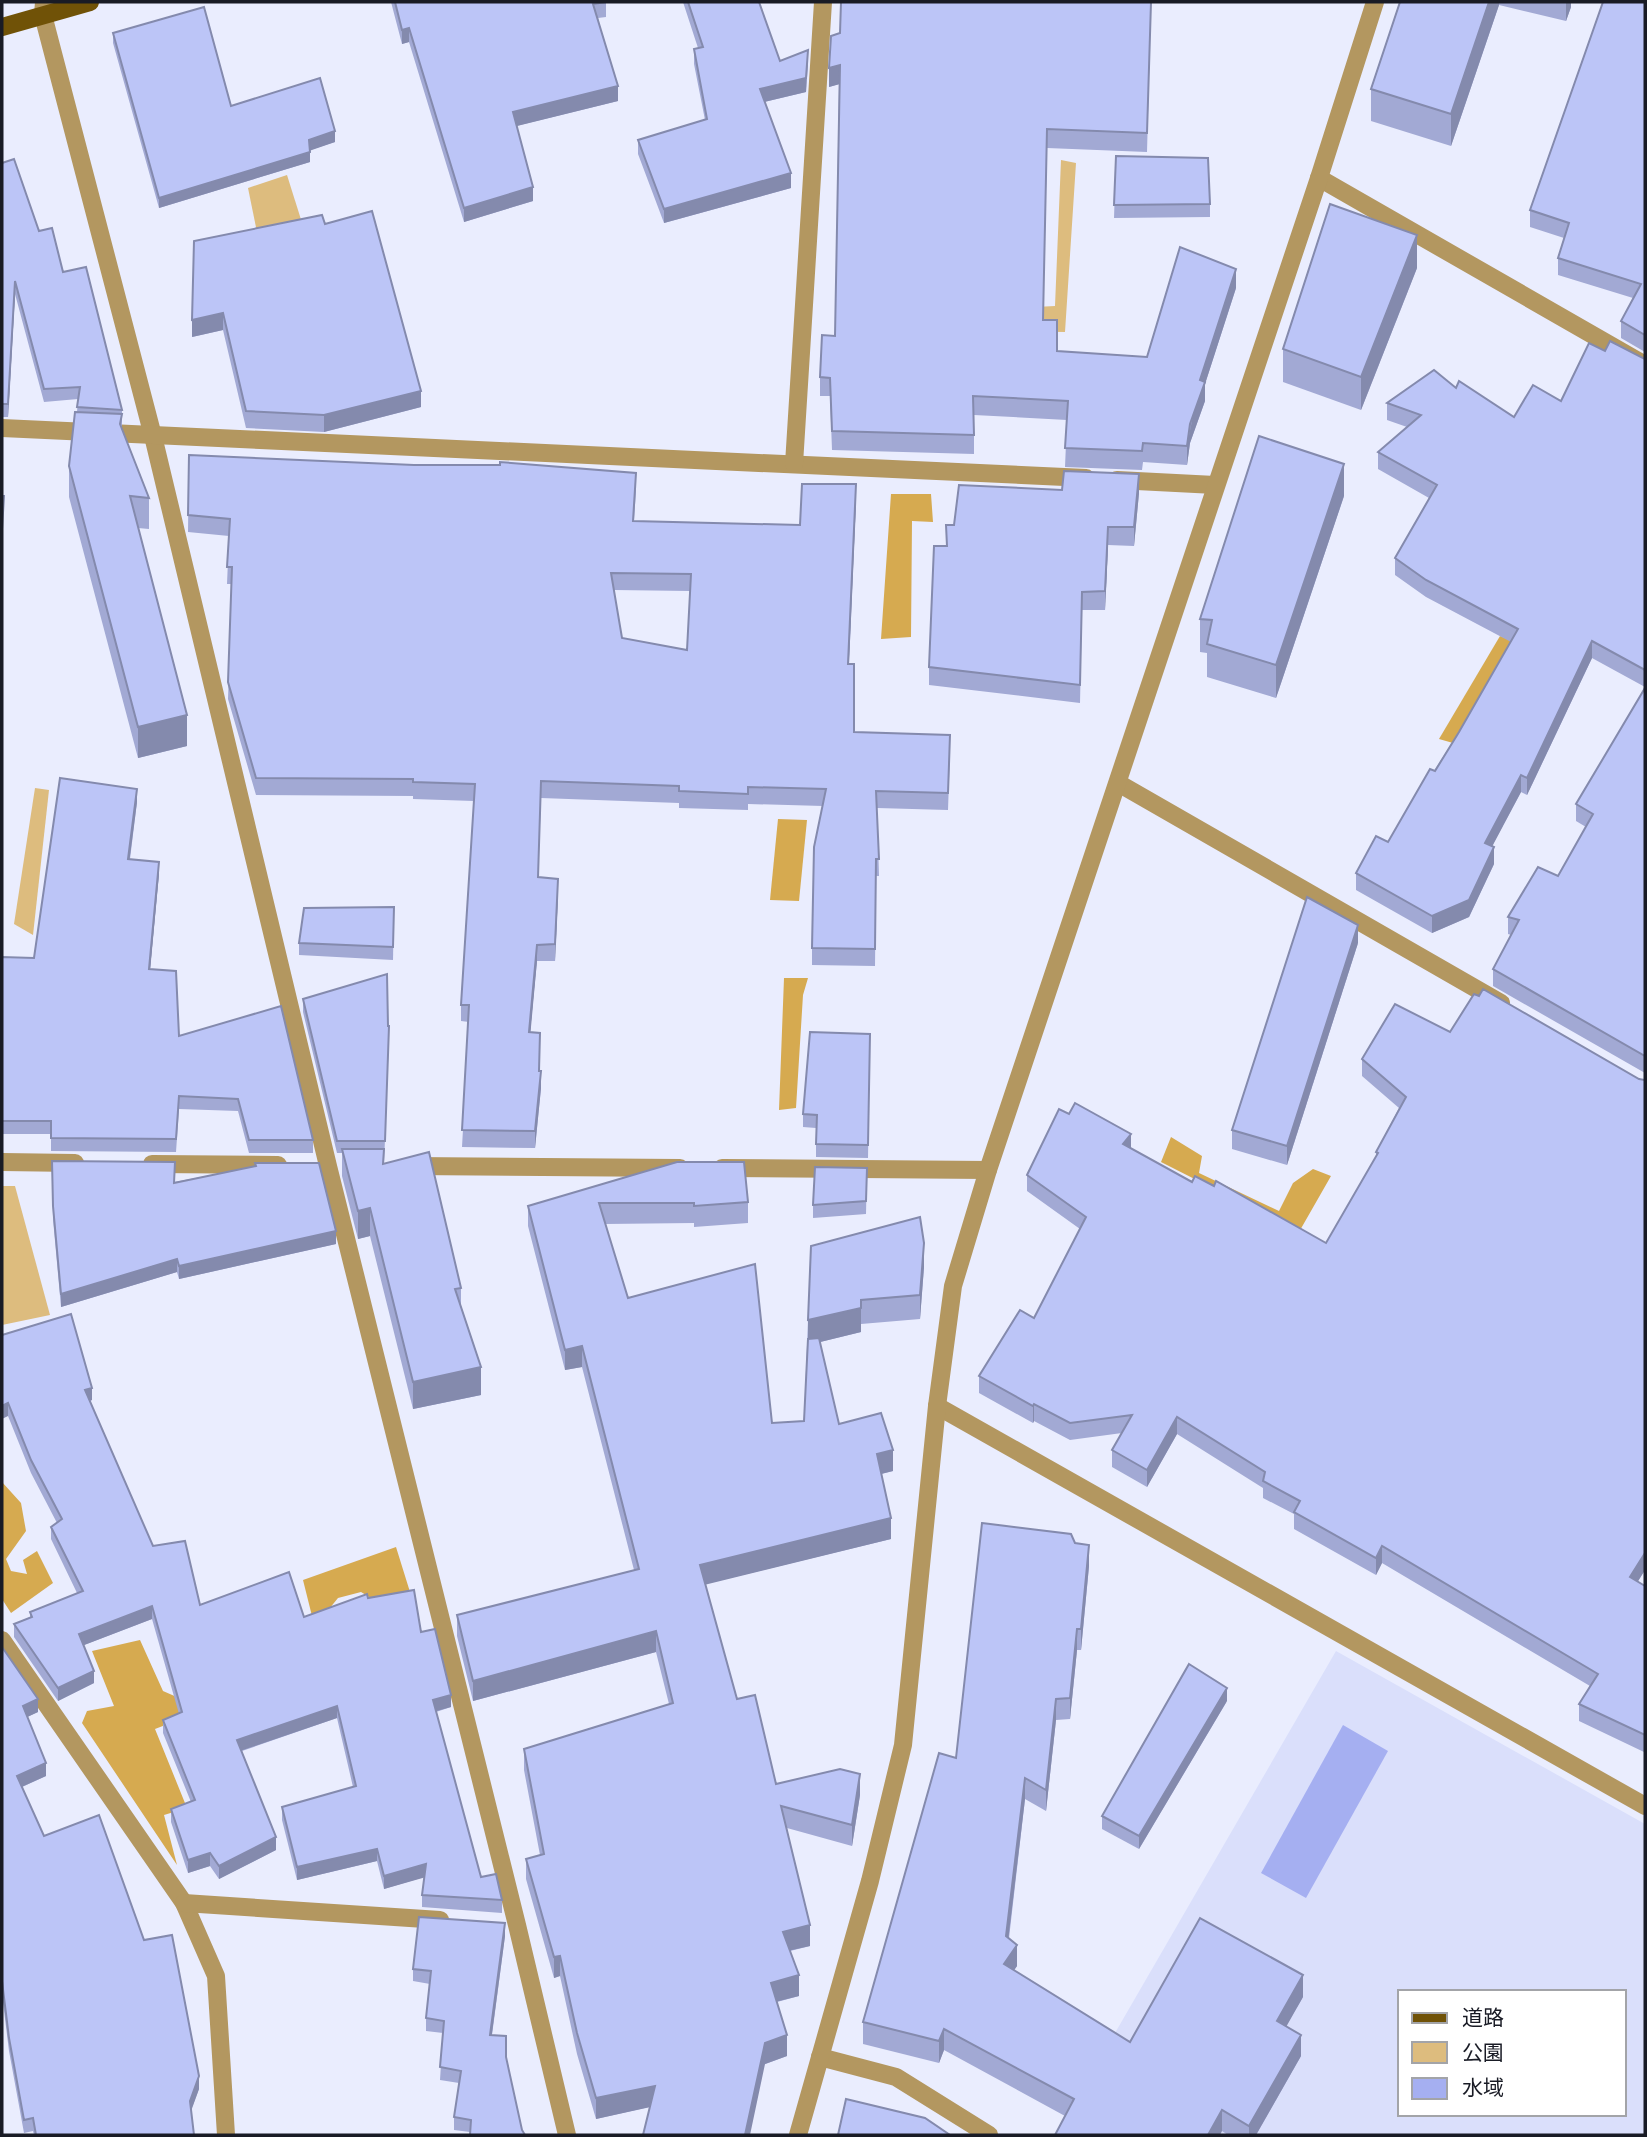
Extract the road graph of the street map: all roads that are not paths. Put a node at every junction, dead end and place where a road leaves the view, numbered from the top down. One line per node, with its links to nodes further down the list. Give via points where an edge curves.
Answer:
1 (90, 2): 4 (main road)
2 (823, 2): 10 (street)
3 (1375, 2): 6 (street)
4 (44, 8): 5 (main road); 9 (street)
5 (2, 27)
6 (1319, 178): 7 (street); 11 (street)
7 (1645, 365)
8 (2, 428): 9 (street)
9 (153, 436): 10 (street); 17 (street)
10 (794, 464): 11 (street)
11 (1216, 485): 12 (street)
12 (1118, 783): 13 (street); 19 (street)
13 (1521, 1014)
14 (2, 1162): 15 (street)
15 (97, 1163)
16 (138, 1164): 17 (street)
17 (322, 1166): 27 (street, via 510,1924)
18 (397, 1166): 19 (street)
19 (988, 1170): 20 (street, via 953,1286)
20 (937, 1406): 22 (street); 25 (street, via 904,1745)
21 (2, 1640): 23 (street)
22 (1645, 1806)
23 (184, 1903): 24 (street); 26 (street, via 216,1976)
24 (462, 1921)
25 (820, 2057): 28 (street); 29 (street, via 896,2077)
26 (226, 2135)
27 (567, 2135)
28 (798, 2135)
29 (989, 2135)

